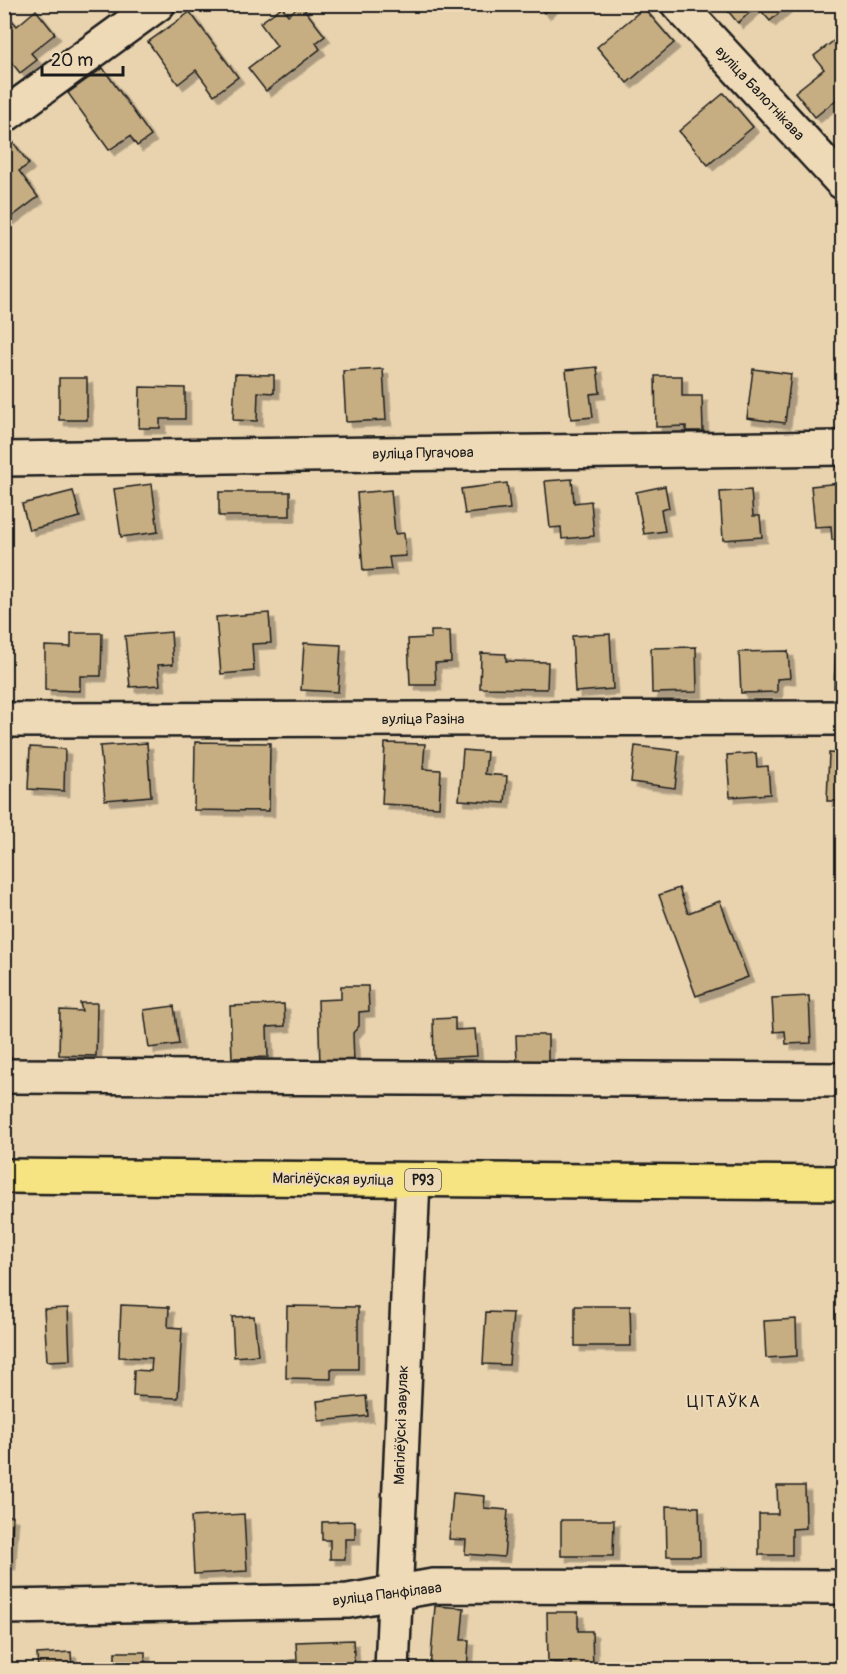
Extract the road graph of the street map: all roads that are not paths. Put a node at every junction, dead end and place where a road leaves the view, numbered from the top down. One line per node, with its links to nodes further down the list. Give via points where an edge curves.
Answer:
1 (158, 4): 3 (street)
2 (678, 4): 4 (street, вуліца Балотнікава)
3 (4, 116)
4 (843, 182)
5 (843, 448): 6 (street, вуліца Пугачова)
6 (4, 459)
7 (843, 718): 8 (street, вуліца Разіна)
8 (4, 720)
9 (4, 1076): 10 (street)
10 (843, 1080)
11 (4, 1176): 12 (main road, Магілёўская вуліца / Р93)
12 (412, 1180): 13 (main road, Магілёўская вуліца / Р93); 15 (street, Магілёўскі завулак)
13 (843, 1183)
14 (843, 1587): 15 (street, вуліца Панфілава, via 433,1586)
15 (394, 1591): 16 (street, вуліца Панфілава, via 348,1601); 17 (street, Магілёўскі завулак)
16 (4, 1607)
17 (392, 1670)

